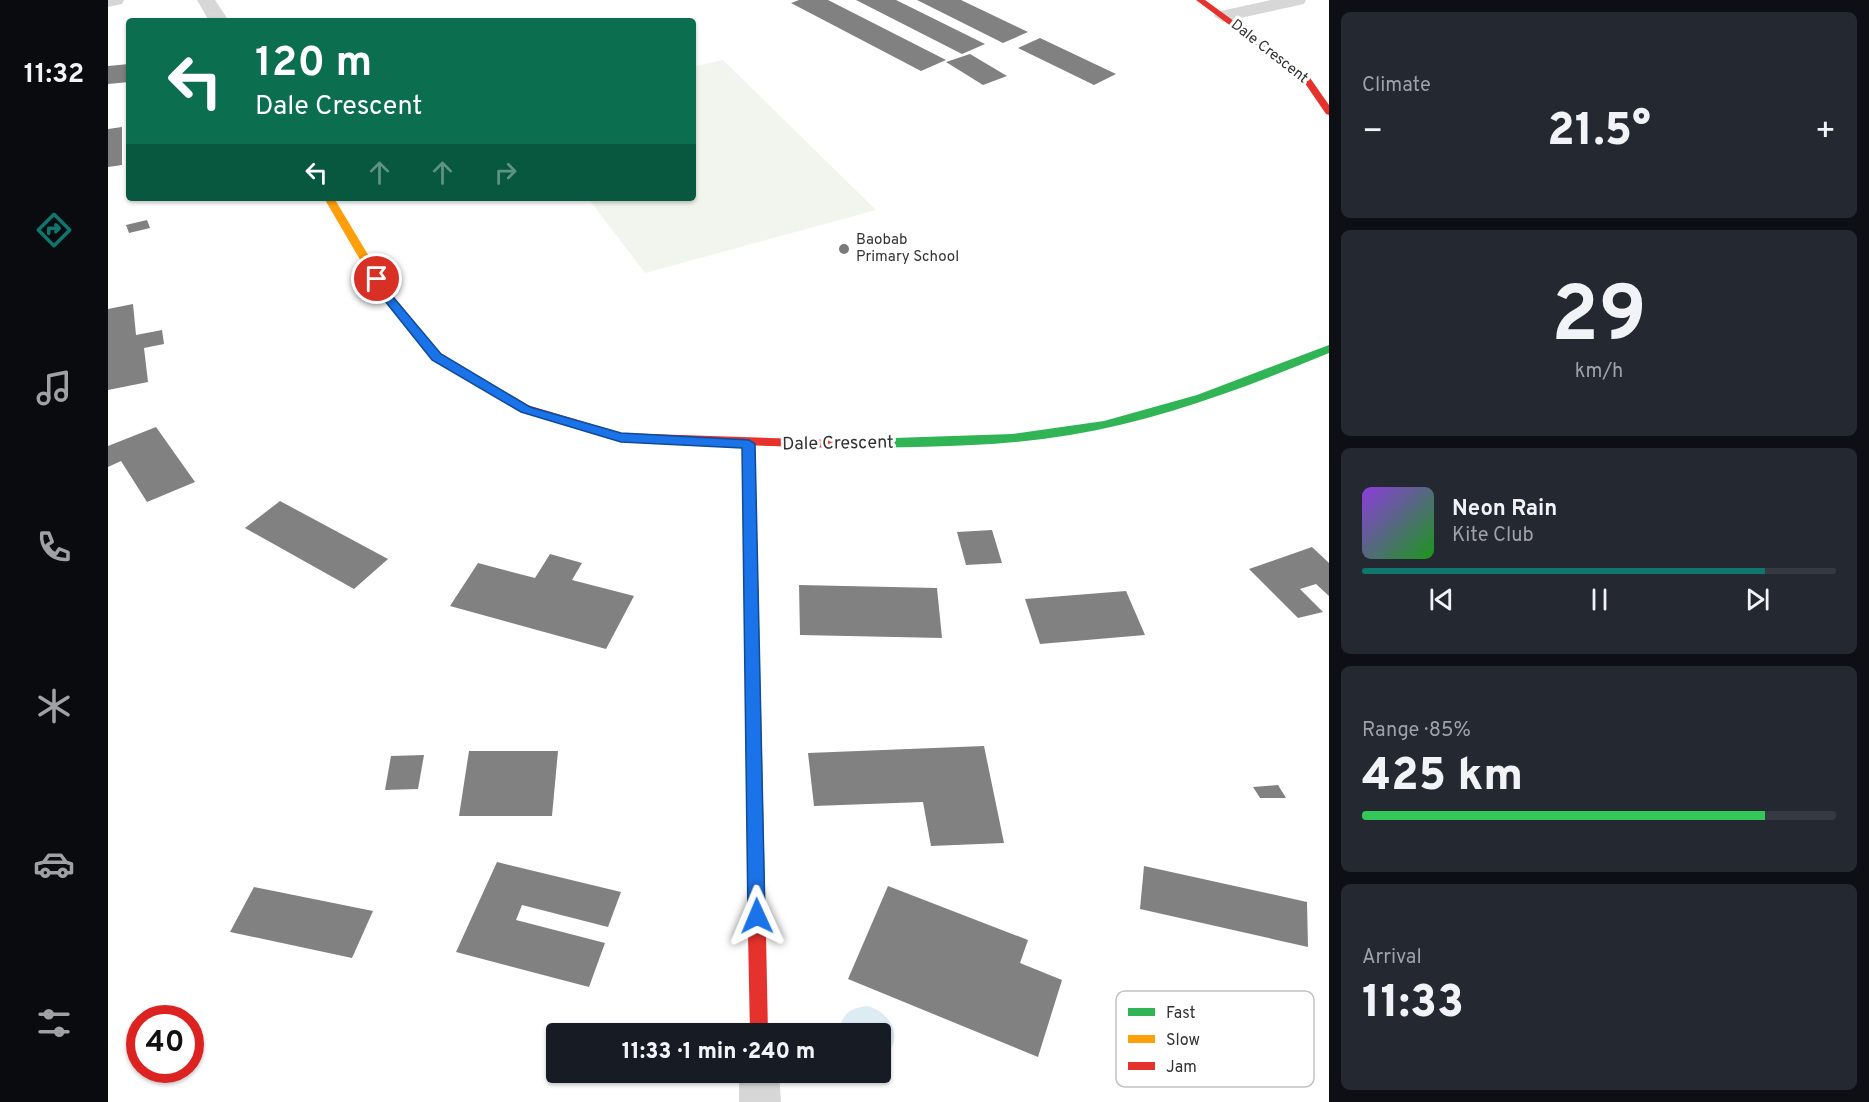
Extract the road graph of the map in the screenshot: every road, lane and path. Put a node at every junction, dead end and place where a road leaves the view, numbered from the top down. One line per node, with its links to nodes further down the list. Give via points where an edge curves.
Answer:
1 (115, 0): 5 (street)
2 (206, 0): 7 (street)
3 (1200, 0): 6 (street, Dale Crescent)
4 (1297, 0): 6 (street)
5 (108, 1)
6 (1223, 16): 8 (street, Dale Crescent, via 1305,77)
7 (217, 18)
8 (1329, 112)
9 (330, 201): 11 (street, Dale Crescent, via 389,299 437,357 526,410 621,437)
10 (1329, 349): 11 (street, Dale Crescent, via 1151,414 1069,431 996,439)
11 (749, 444): 12 (street)
12 (759, 1023)
13 (759, 1083): 14 (street)
14 (760, 1102)

